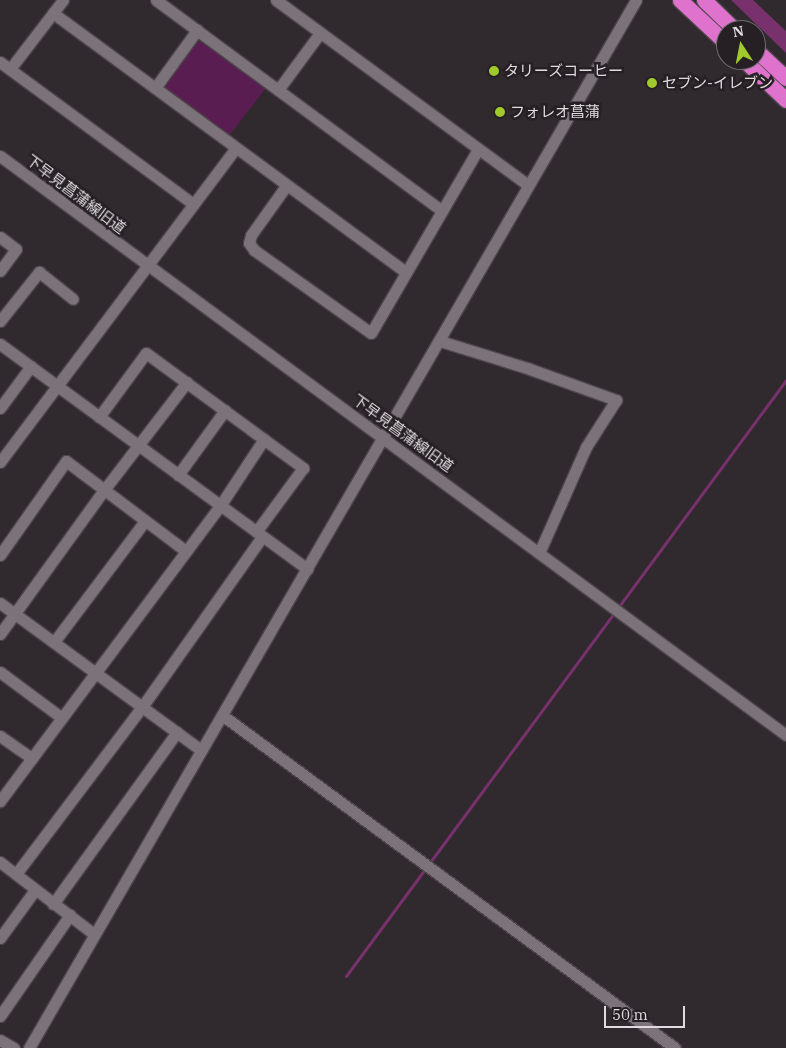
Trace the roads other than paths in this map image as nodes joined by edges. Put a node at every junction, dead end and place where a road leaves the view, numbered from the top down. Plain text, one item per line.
1 (63, 0) edge
2 (156, 0) edge
3 (276, 0) edge
4 (636, 0) edge
5 (680, 0) edge
6 (704, 0) edge
7 (53, 13) junction
8 (725, 20) edge
9 (197, 30) junction
10 (320, 33) junction
11 (716, 34) edge
12 (766, 59) edge
13 (0, 62) edge
14 (10, 69) junction
15 (754, 70) edge
16 (786, 78) edge
17 (155, 88) junction
18 (278, 90) junction
19 (786, 100) edge
20 (236, 148) junction
21 (478, 149) junction
22 (0, 156) edge
23 (528, 184) junction
24 (286, 186) junction
25 (193, 204) junction
26 (442, 211) junction
27 (0, 236) edge
28 (146, 266) junction
29 (0, 271) edge
30 (406, 272) junction
31 (73, 299) dead end
32 (0, 321) edge
33 (440, 341) junction
34 (0, 344) edge
35 (31, 366) junction
36 (186, 382) junction
37 (56, 385) junction
38 (0, 408) edge
39 (225, 410) junction
40 (99, 417) junction
41 (384, 437) junction
42 (264, 439) junction
43 (138, 446) junction
44 (0, 462) edge
45 (178, 475) junction
46 (104, 490) junction
47 (220, 506) junction
48 (145, 521) junction
49 (259, 534) junction
50 (186, 551) junction
51 (539, 553) junction
52 (0, 554) edge
53 (307, 569) junction
54 (0, 603) edge
55 (15, 614) junction
56 (0, 634) edge
57 (54, 642) junction
58 (0, 672) edge
59 (96, 673) junction
60 (142, 707) junction
61 (222, 715) junction
62 (62, 718) junction
63 (177, 732) junction
64 (786, 735) edge
65 (0, 736) edge
66 (202, 750) junction
67 (32, 758) junction
68 (1, 799) edge
69 (0, 862) edge
70 (16, 874) junction
71 (35, 890) junction
72 (53, 904) junction
73 (70, 914) junction
74 (94, 934) junction
75 (0, 938) edge
76 (0, 1016) edge
77 (0, 1040) edge
78 (14, 1048) edge
79 (29, 1048) edge
80 (676, 1048) edge

1 - 7 street
2 - 9 street
3 - 10 street
4 - 23 street
5 - 11 highway
6 - 8 highway
7 - 14 street
7 - 17 street
9 - 17 street
9 - 18 street
10 - 18 street
10 - 21 street
12 - 16 highway
13 - 14 street
14 - 25 street
15 - 19 highway
17 - 20 street
18 - 26 street
20 - 24 street
20 - 25 street
21 - 23 street
21 - 26 street
22 - 28 street, 下早見菖蒲線旧道
23 - 33 street
24 - 30 street
24 - 30 street
25 - 28 street
26 - 30 street
27 - 29 street
28 - 37 street
28 - 41 street, 下早見菖蒲線旧道
31 - 32 street
33 - 41 street
33 - 51 street
34 - 35 street
35 - 37 street
35 - 38 street
36 - 39 street
36 - 40 street
36 - 43 street
37 - 40 street
37 - 44 street
39 - 42 street
39 - 45 street
40 - 43 street
41 - 51 street, 下早見菖蒲線旧道
41 - 53 street
42 - 47 street
42 - 49 street
43 - 45 street
43 - 46 street
45 - 47 street
46 - 48 street
46 - 52 street
46 - 55 street
47 - 49 street
47 - 50 street
48 - 50 street
48 - 57 street
49 - 53 street
49 - 60 street
50 - 59 street
51 - 64 street, 下早見菖蒲線旧道
53 - 61 street
54 - 55 street
55 - 56 street
55 - 57 street
57 - 59 street
58 - 62 street
59 - 60 street
59 - 62 street
60 - 63 street
60 - 70 street
61 - 66 street
61 - 80 street
62 - 67 street
63 - 66 street
63 - 72 street
65 - 67 street
66 - 74 street
67 - 68 street
69 - 70 street
70 - 71 street
71 - 72 street
71 - 75 street
72 - 73 street
73 - 74 street
73 - 76 street
74 - 79 street
77 - 78 street

